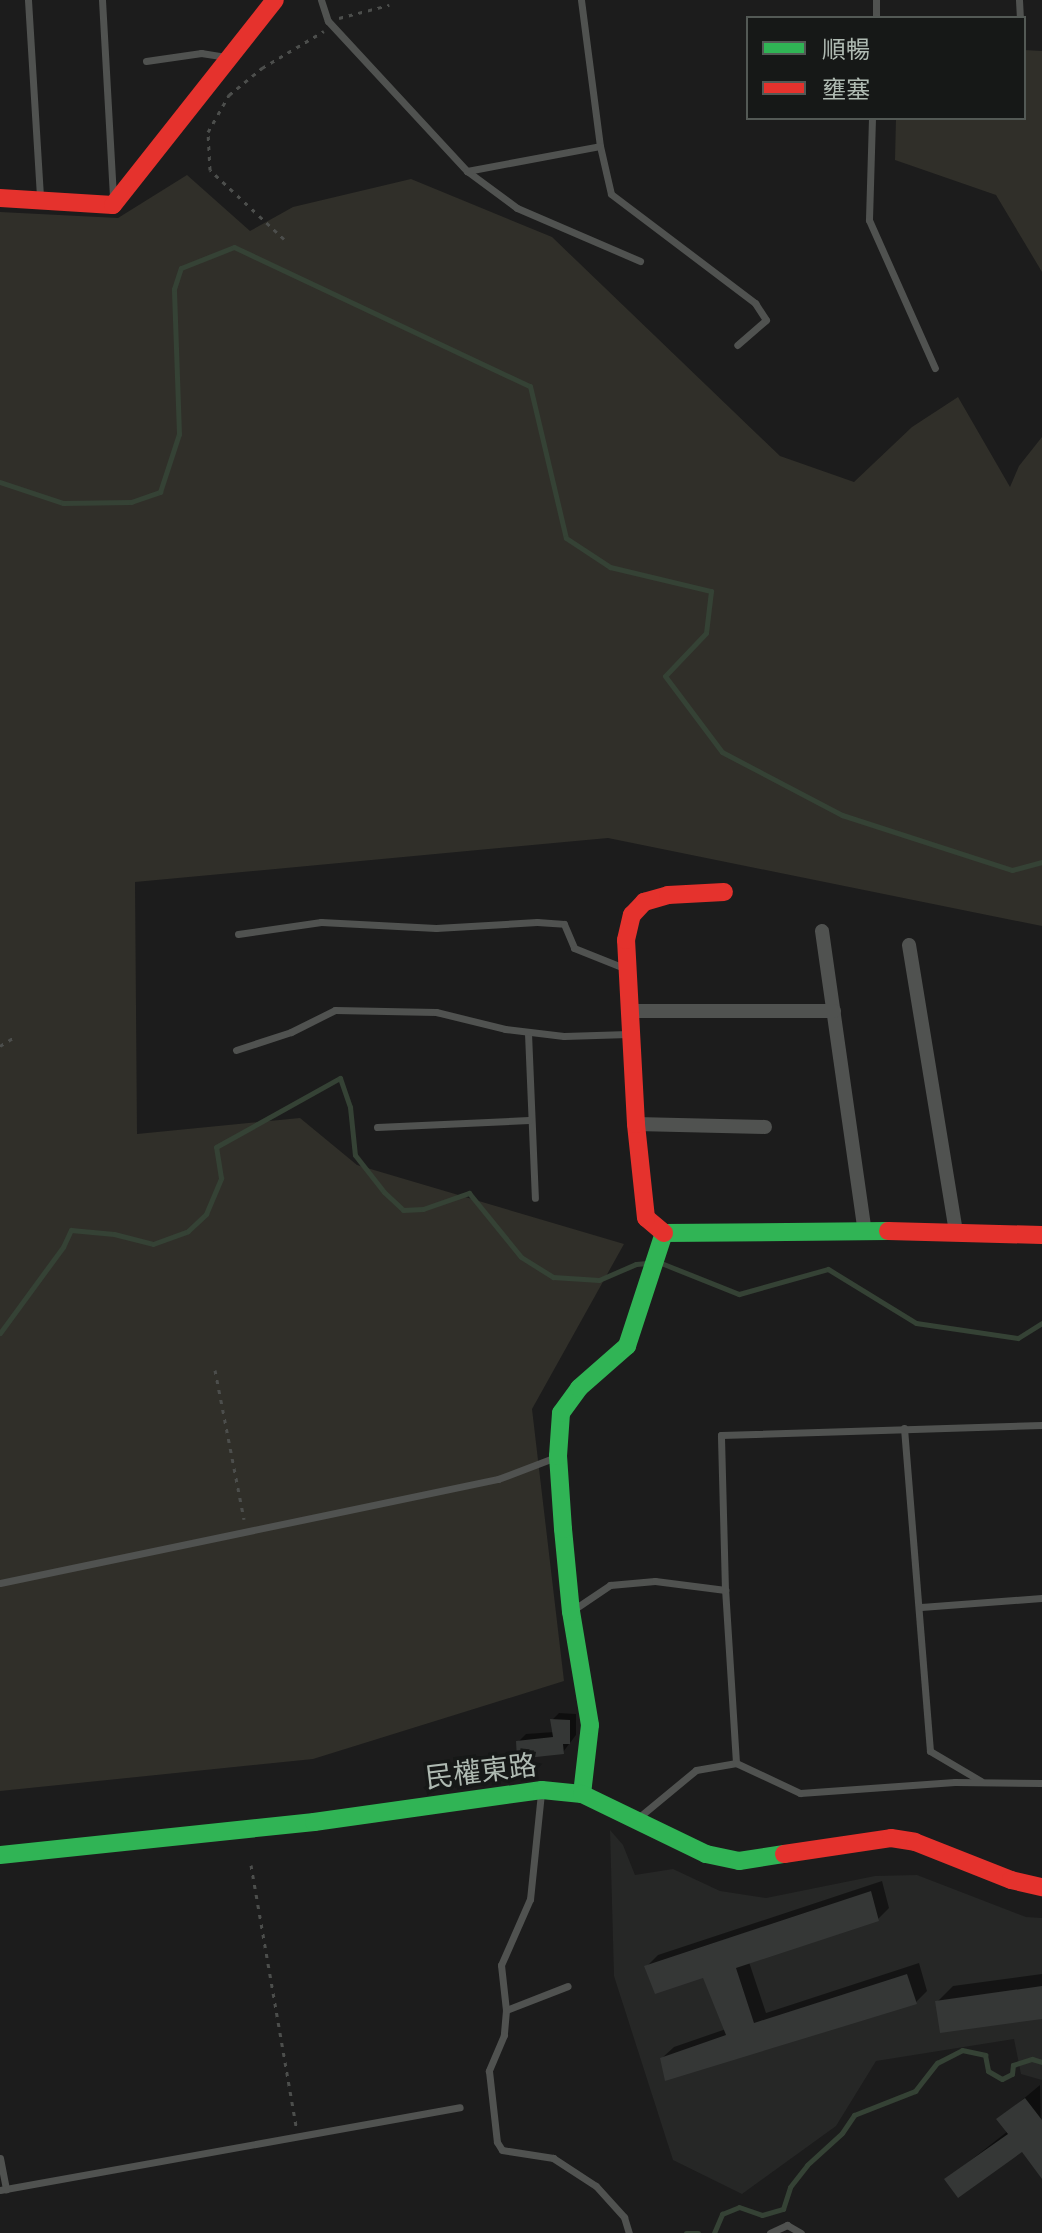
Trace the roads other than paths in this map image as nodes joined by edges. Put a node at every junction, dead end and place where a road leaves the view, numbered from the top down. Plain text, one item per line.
1 (28, 0) edge
2 (102, 0) edge
3 (275, 0) edge
4 (321, 0) edge
5 (581, 0) edge
6 (232, 58) junction
7 (146, 61) dead end
8 (872, 120) edge
9 (600, 146) junction
10 (467, 171) junction
11 (0, 198) edge
12 (40, 198) junction
13 (113, 205) junction
14 (640, 261) dead end
15 (737, 345) dead end
16 (935, 368) dead end
17 (724, 892) dead end
18 (822, 931) dead end
19 (238, 934) dead end
20 (909, 945) dead end
21 (626, 969) junction
22 (628, 1011) junction
23 (834, 1011) junction
24 (528, 1033) junction
25 (630, 1034) junction
26 (236, 1050) dead end
27 (529, 1120) junction
28 (636, 1124) junction
29 (377, 1127) dead end
30 (765, 1127) dead end
31 (535, 1198) dead end
32 (956, 1231) junction
33 (865, 1232) junction
34 (664, 1233) junction
35 (1042, 1235) edge
36 (1042, 1425) edge
37 (904, 1428) junction
38 (558, 1456) junction
39 (0, 1583) edge
40 (725, 1590) junction
41 (1042, 1598) edge
42 (921, 1607) junction
43 (571, 1612) junction
44 (736, 1763) junction
45 (983, 1782) junction
46 (1042, 1783) edge
47 (542, 1790) junction
48 (582, 1794) junction
49 (638, 1818) junction
50 (0, 1855) edge
51 (1042, 1887) edge
52 (568, 1986) dead end
53 (506, 2010) junction
54 (460, 2107) dead end
55 (0, 2158) edge
56 (3, 2190) edge
57 (629, 2233) edge
58 (770, 2233) edge
59 (801, 2233) edge

1 - 12 lane
2 - 13 lane
3 - 6 street
4 - 10 lane
5 - 9 lane
6 - 7 lane
6 - 13 street
8 - 16 lane
9 - 10 lane
9 - 15 lane
10 - 14 lane
11 - 12 street
12 - 13 street
17 - 21 street
18 - 23 street
19 - 21 lane
20 - 32 street
21 - 22 street
22 - 23 street
22 - 25 street
23 - 33 street
24 - 25 lane
24 - 26 lane
24 - 27 lane
25 - 28 street
27 - 29 lane
27 - 31 lane
28 - 30 street
28 - 34 street
32 - 33 street
32 - 35 street
33 - 34 street
34 - 38 street
36 - 37 lane
37 - 40 lane
37 - 42 lane
38 - 39 lane
38 - 43 street
40 - 43 lane
40 - 44 lane
41 - 42 lane
42 - 45 lane
43 - 48 street
44 - 45 lane
44 - 49 lane
45 - 46 lane
47 - 48 street, 民權東路
47 - 50 street, 民權東路
47 - 53 lane
48 - 49 street, 民權東路
49 - 51 street, 民權東路
52 - 53 lane
53 - 57 lane
54 - 56 lane
55 - 56 lane
58 - 59 lane

